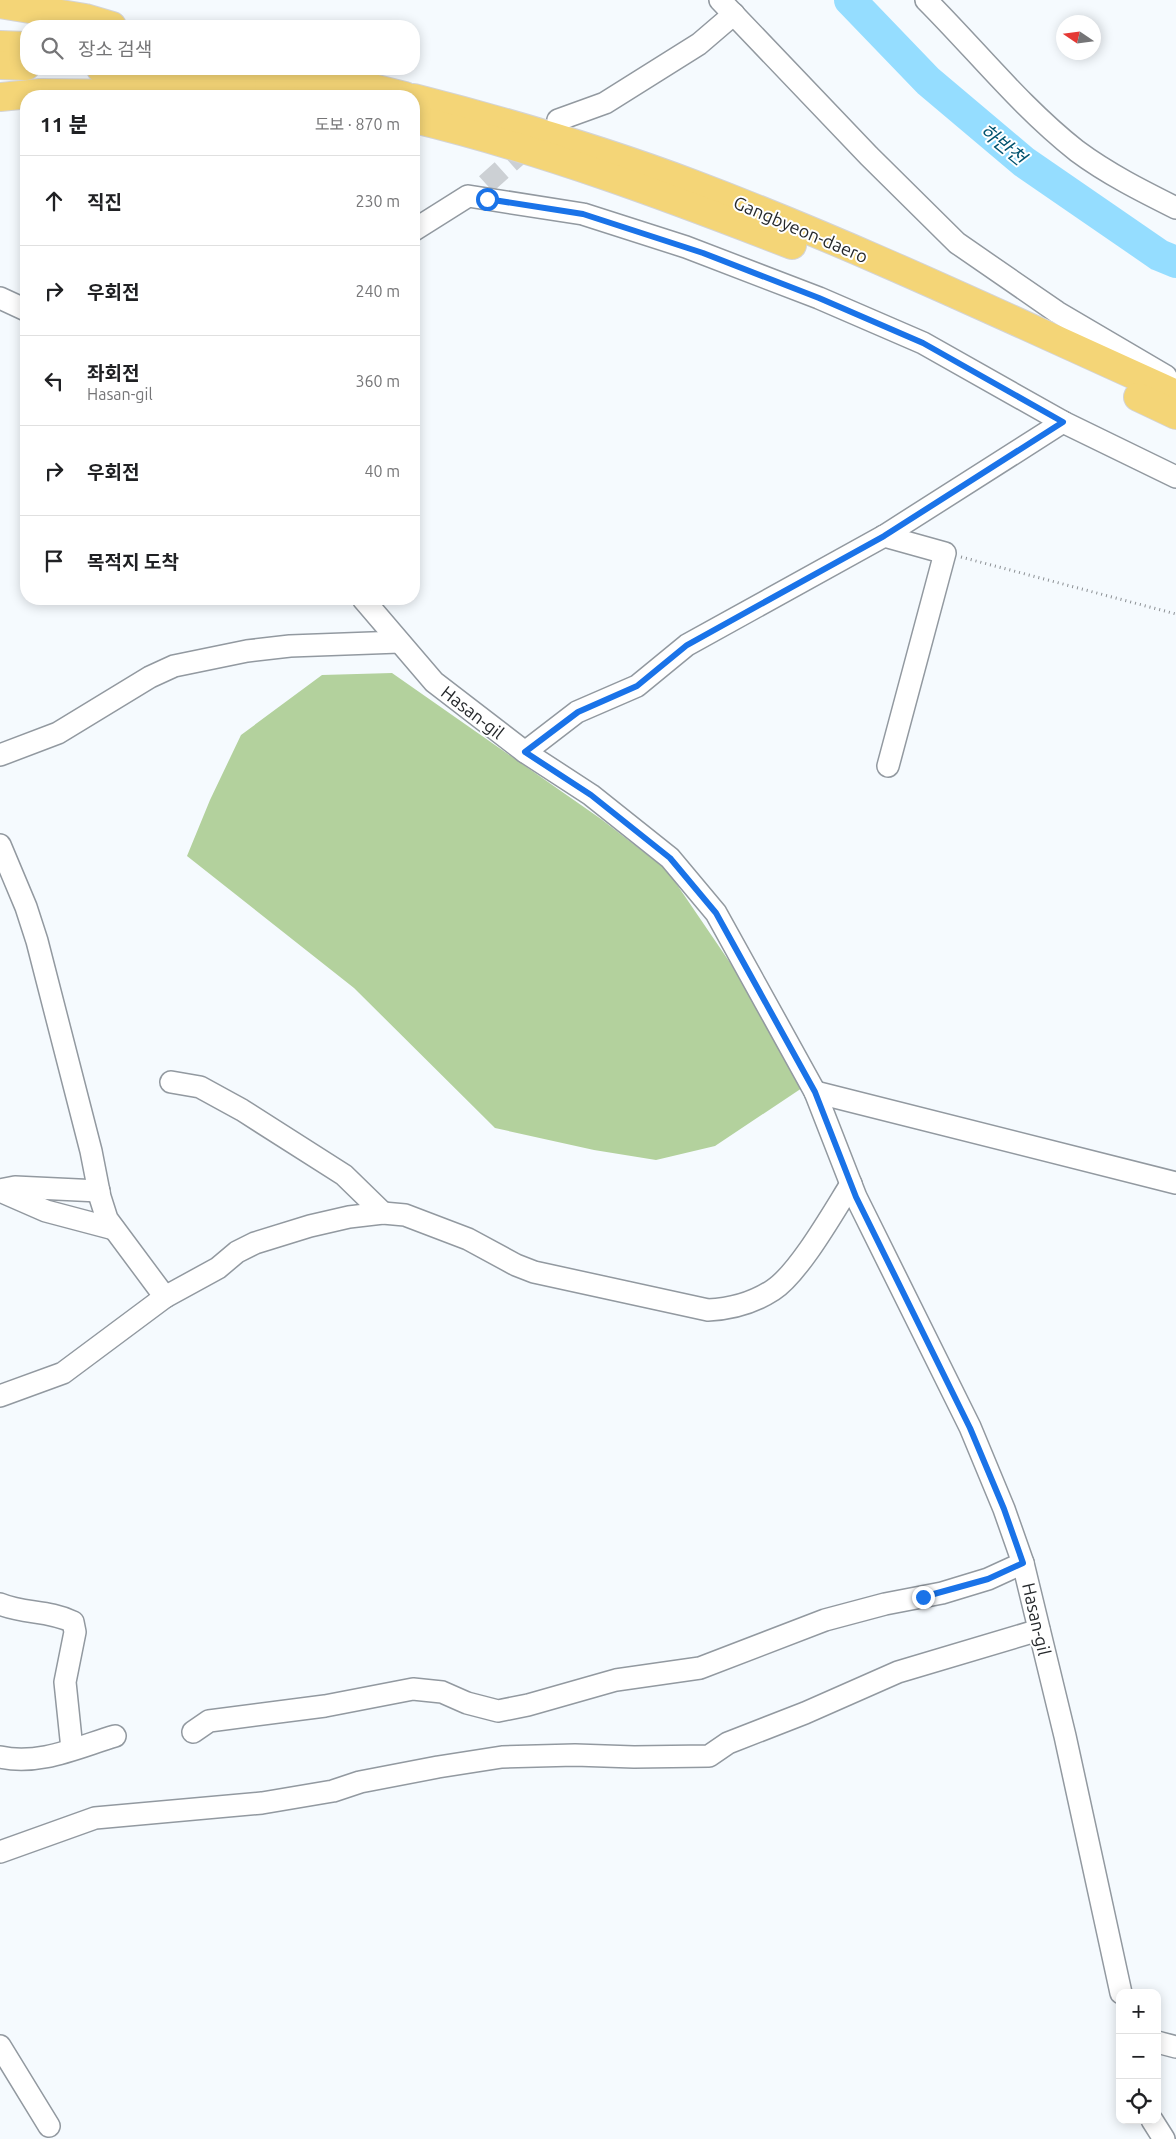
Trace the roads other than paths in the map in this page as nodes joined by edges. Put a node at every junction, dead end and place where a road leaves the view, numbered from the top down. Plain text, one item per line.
1 (926, 0) edge
2 (0, 4) edge
3 (727, 7) edge
4 (92, 20) edge
5 (0, 45) edge
6 (20, 46) edge
7 (0, 65) edge
8 (20, 66) edge
9 (231, 75) edge
10 (253, 76) edge
11 (171, 90) edge
12 (295, 90) edge
13 (381, 90) edge
14 (20, 94) edge
15 (0, 97) edge
16 (420, 100) edge
17 (558, 120) dead end
18 (420, 121) edge
19 (486, 184) tunnel mouth
20 (468, 196) junction
21 (1176, 208) edge
22 (420, 226) edge
23 (0, 298) edge
24 (20, 307) edge
25 (1176, 379) edge
26 (1176, 394) edge
27 (1176, 415) edge
28 (1063, 422) junction
29 (1176, 477) edge
30 (884, 536) junction
31 (368, 605) edge
32 (399, 642) junction
33 (525, 752) junction
34 (0, 754) edge
35 (888, 766) dead end
36 (0, 845) edge
37 (171, 1082) dead end
38 (815, 1092) junction
39 (851, 1184) junction
40 (1176, 1184) edge
41 (0, 1190) edge
42 (99, 1191) junction
43 (383, 1213) junction
44 (114, 1229) junction
45 (165, 1297) junction
46 (0, 1396) edge
47 (1023, 1563) junction
48 (0, 1604) edge
49 (1039, 1630) junction
50 (193, 1732) dead end
51 (115, 1736) dead end
52 (72, 1749) junction
53 (0, 1757) edge
54 (0, 1852) edge
55 (1119, 1989) edge
56 (1161, 2043) edge
57 (0, 2046) edge
58 (1176, 2047) edge
59 (1155, 2124) edge
60 (49, 2126) dead end
61 (1164, 2139) edge

1 - 21 street
2 - 4 highway
3 - 17 street
3 - 25 street
5 - 6 highway
7 - 8 highway
9 - 10 highway
10 - 11 highway
10 - 12 highway
10 - 13 highway
14 - 15 highway
16 - 26 highway, Gangbyeon-daero
18 - 27 highway, Gangbyeon-daero
19 - 20 street
20 - 22 street
20 - 28 street
23 - 24 street
28 - 29 street
28 - 30 street
30 - 33 street
30 - 35 street
31 - 32 street, Hasan-gil
32 - 33 street, Hasan-gil
32 - 34 street
33 - 38 street, Hasan-gil
36 - 42 street
37 - 43 street
38 - 39 street, Hasan-gil
38 - 40 street
39 - 43 street
39 - 47 street, Hasan-gil
41 - 42 street
41 - 44 street
42 - 44 street
43 - 45 street
44 - 45 street
45 - 46 street
47 - 49 street, Hasan-gil
47 - 50 street
48 - 52 street
49 - 54 street
49 - 55 street, Hasan-gil
51 - 52 street
52 - 53 street
56 - 58 street
57 - 60 street
59 - 61 street

